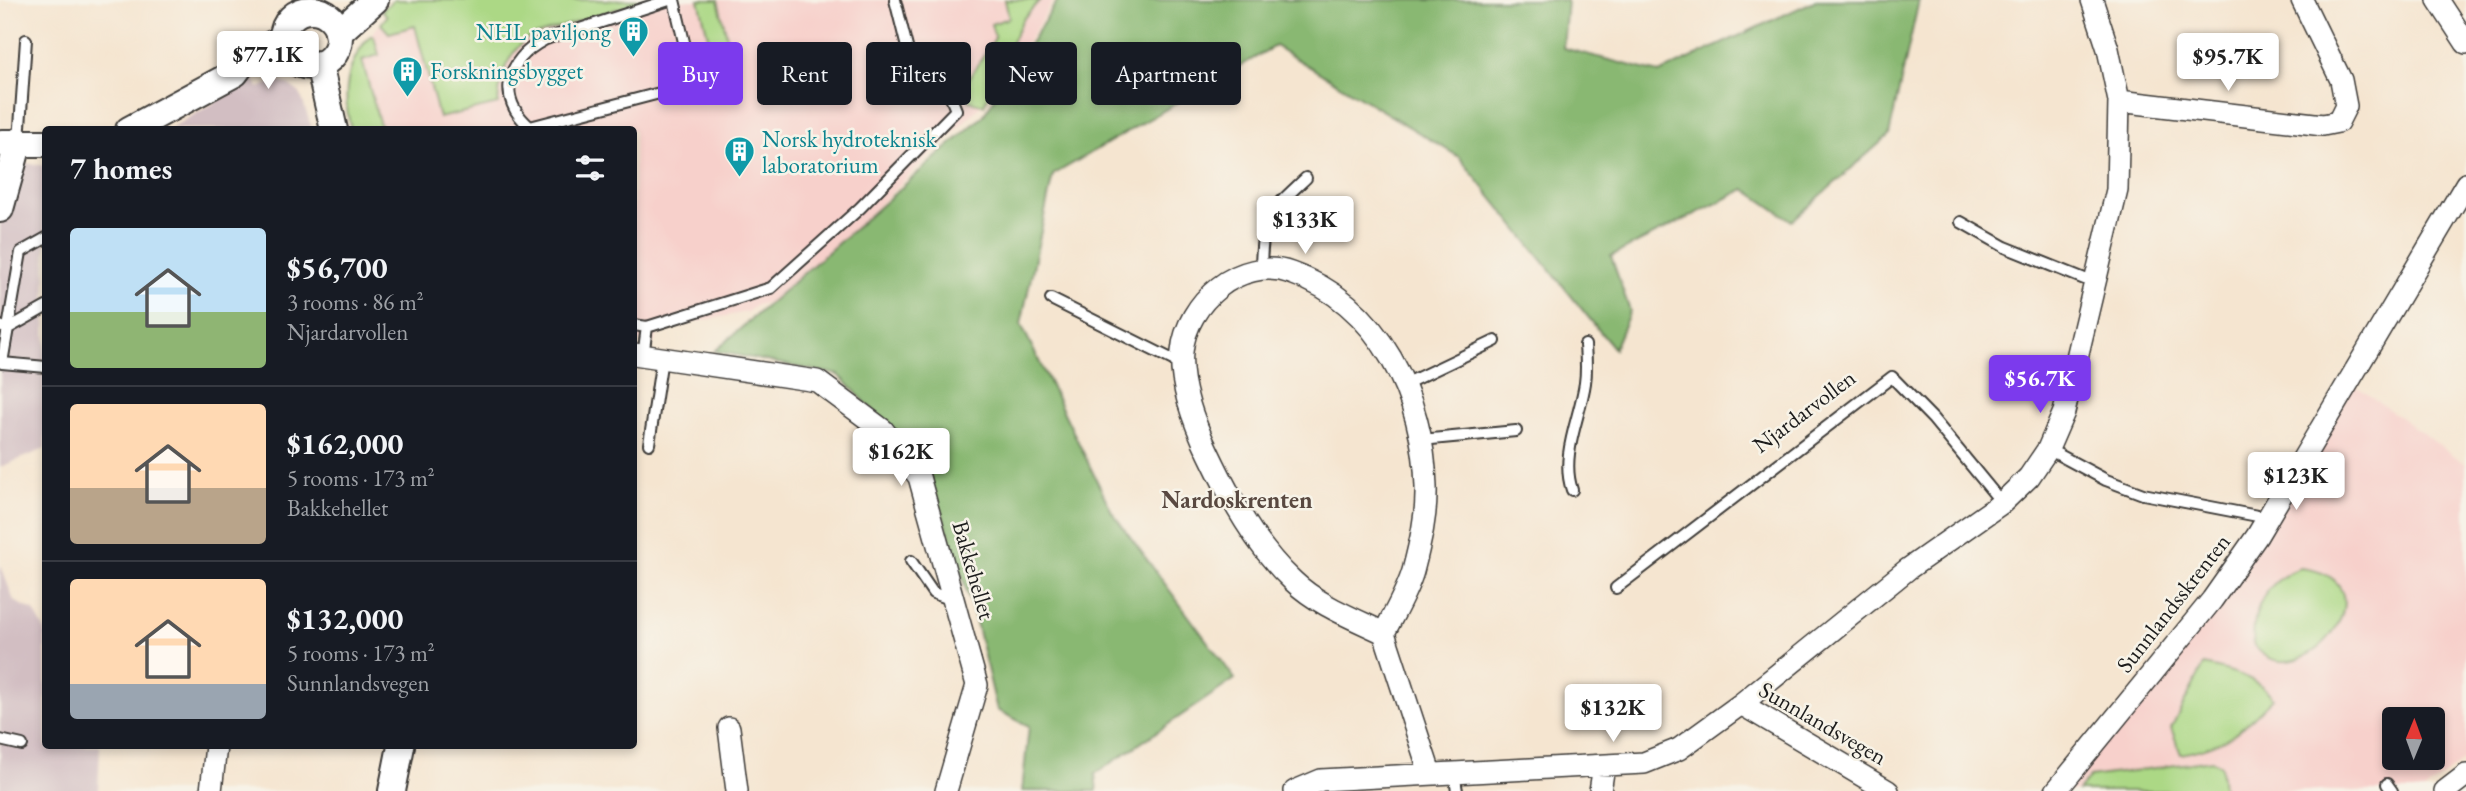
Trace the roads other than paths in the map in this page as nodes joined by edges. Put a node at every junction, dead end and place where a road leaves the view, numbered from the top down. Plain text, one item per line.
1 (364, 0) edge
2 (375, 0) edge
3 (671, 0) edge
4 (895, 0) edge
5 (2092, 0) edge
6 (2302, 0) edge
7 (2438, 0) edge
8 (302, 6) edge
9 (334, 25) junction
10 (26, 40) dead end
11 (2466, 43) edge
12 (287, 48) junction
13 (319, 64) junction
14 (2119, 101) junction
15 (136, 126) edge
16 (333, 126) edge
17 (529, 126) edge
18 (534, 126) edge
19 (6, 138) edge
20 (42, 142) edge
21 (1306, 178) dead end
22 (2466, 184) edge
23 (0, 209) edge
24 (1961, 222) dead end
25 (42, 239) edge
26 (1261, 270) junction
27 (2097, 284) junction
28 (1051, 299) dead end
29 (42, 309) edge
30 (637, 325) edge
31 (4, 327) edge
32 (647, 327) junction
33 (1496, 341) dead end
34 (1585, 345) dead end
35 (646, 356) edge
36 (1182, 365) junction
37 (42, 368) edge
38 (1405, 384) junction
39 (1516, 431) dead end
40 (1422, 440) junction
41 (649, 444) dead end
42 (2048, 449) junction
43 (1572, 491) dead end
44 (2002, 503) junction
45 (2268, 518) junction
46 (911, 561) dead end
47 (1616, 588) dead end
48 (956, 601) junction
49 (1384, 633) junction
50 (1741, 704) junction
51 (729, 728) dead end
52 (0, 740) edge
53 (22, 745) dead end
54 (216, 749) edge
55 (400, 749) edge
56 (1604, 766) junction
57 (1430, 774) junction
58 (2466, 775) edge
59 (1455, 782) edge
60 (211, 791) edge
61 (392, 791) edge
62 (737, 791) edge
63 (946, 791) edge
64 (1295, 791) edge
65 (1600, 791) edge
66 (1888, 791) edge
67 (2056, 791) edge
68 (2445, 791) edge

1 - 9 street
2 - 9 street
3 - 17 lane
3 - 18 lane
4 - 32 lane
5 - 14 street
6 - 14 street
7 - 11 street
8 - 9 street
8 - 12 street
9 - 13 street
10 - 19 lane
12 - 13 street
12 - 15 street
13 - 16 street
14 - 27 street
19 - 20 street
19 - 23 street
21 - 26 lane
22 - 45 street, Sunnlandsskrenten
24 - 27 lane
25 - 31 lane
26 - 36 street
26 - 38 street
27 - 42 street
28 - 36 lane
29 - 31 lane
30 - 32 lane
31 - 37 lane
32 - 35 lane
33 - 38 lane
34 - 43 lane
35 - 41 lane
35 - 48 street, Bakkehellet
36 - 49 street
38 - 40 street
39 - 40 lane
40 - 49 street
42 - 44 street
42 - 45 lane
44 - 47 lane, Njardarvollen
44 - 50 street
45 - 67 street, Sunnlandsskrenten
46 - 48 lane
48 - 63 street, Bakkehellet
49 - 57 street
50 - 56 street, Sunnlandsvegen
50 - 66 street, Sunnlandsvegen
51 - 62 street
52 - 53 lane
54 - 60 street
55 - 61 street
56 - 59 street, Sunnlandsvegen
56 - 65 street
57 - 59 street, Sunnlandsvegen
57 - 64 street, Sunnlandsvegen
58 - 68 street

